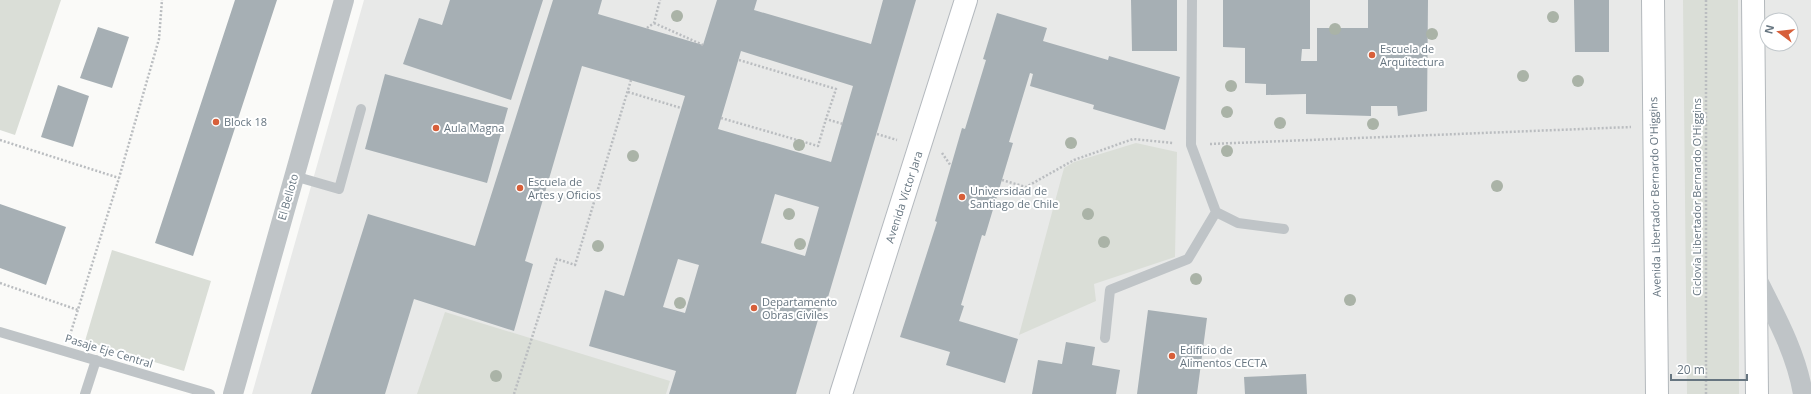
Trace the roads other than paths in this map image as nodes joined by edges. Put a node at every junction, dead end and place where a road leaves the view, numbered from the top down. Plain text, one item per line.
1 (344, 0) edge
2 (966, 0) edge
3 (1192, 0) edge
4 (1653, 0) edge
5 (1753, 0) edge
6 (361, 109) dead end
7 (294, 176) junction
8 (1216, 212) junction
9 (1284, 229) dead end
10 (1756, 276) junction
11 (0, 332) edge
12 (1105, 338) dead end
13 (96, 360) junction
14 (85, 394) edge
15 (210, 394) edge
16 (233, 394) edge
17 (841, 394) edge
18 (1657, 394) edge
19 (1757, 394) edge
20 (1803, 394) edge

1 - 7 street, El Belloto
2 - 17 main road, Avenida Víctor Jara
3 - 8 lane
4 - 18 main road, Avenida Libertador Bernardo O'Higgins
5 - 10 main road
6 - 7 lane
7 - 16 street, El Belloto
8 - 9 lane
8 - 12 lane
10 - 19 main road
10 - 20 street
11 - 13 lane, Pasaje Eje Central
13 - 14 lane
13 - 15 lane, Pasaje Eje Central

